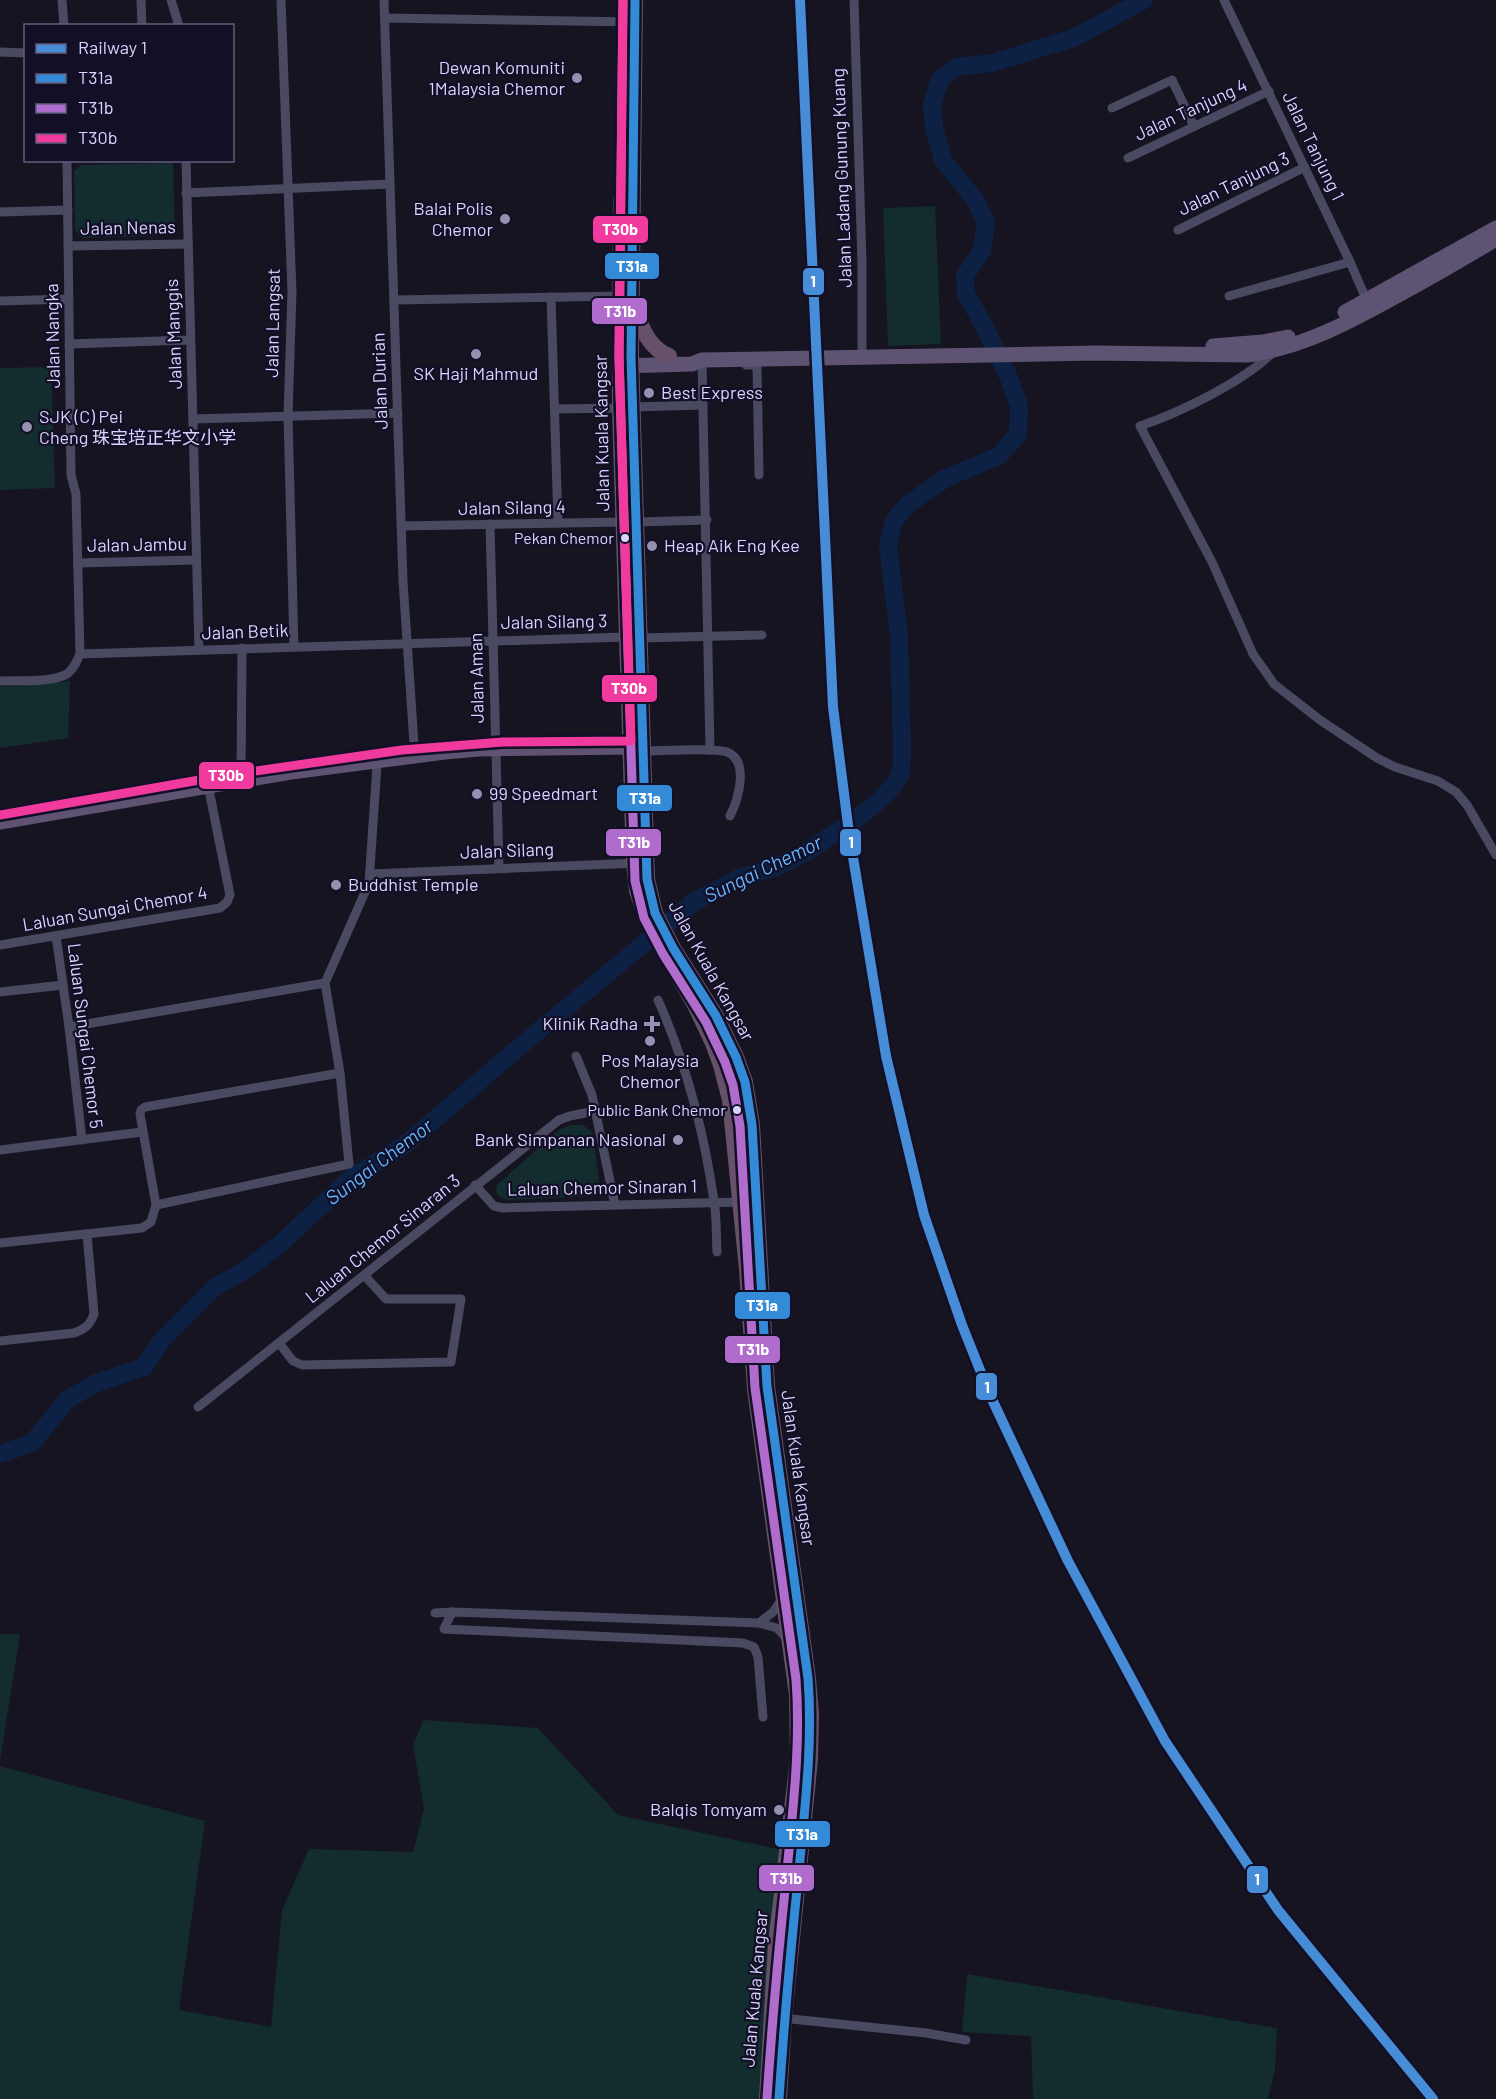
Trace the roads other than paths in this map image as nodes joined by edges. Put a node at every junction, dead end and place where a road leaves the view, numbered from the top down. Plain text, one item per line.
1 (62, 0) edge
2 (141, 0) edge
3 (171, 0) edge
4 (281, 0) edge
5 (384, 0) edge
6 (624, 0) edge
7 (635, 0) edge
8 (854, 0) edge
9 (1226, 3) edge
10 (385, 18) junction
11 (629, 22) junction
12 (64, 24) edge
13 (142, 24) edge
14 (178, 24) edge
15 (0, 52) edge
16 (24, 53) edge
17 (1269, 91) junction
18 (1112, 108) dead end
19 (1194, 126) junction
20 (1128, 158) dead end
21 (67, 162) edge
22 (186, 162) edge
23 (1305, 167) junction
24 (390, 184) junction
25 (288, 189) junction
26 (186, 193) junction
27 (68, 210) junction
28 (0, 212) edge
29 (1496, 228) edge
30 (1178, 230) dead end
31 (1496, 239) edge
32 (188, 244) junction
33 (68, 246) junction
34 (1350, 262) junction
35 (1403, 293) junction
36 (1229, 296) dead end
37 (551, 297) junction
38 (628, 298) junction
39 (69, 299) junction
40 (394, 300) junction
41 (0, 301) edge
42 (1367, 301) junction
43 (1350, 321) junction
44 (190, 340) junction
45 (69, 344) junction
46 (1275, 350) junction
47 (1096, 353) junction
48 (669, 356) junction
49 (862, 356) junction
50 (626, 361) junction
51 (702, 363) junction
52 (703, 405) junction
53 (626, 407) junction
54 (555, 409) junction
55 (398, 413) junction
56 (288, 416) junction
57 (193, 418) junction
58 (759, 475) dead end
59 (706, 520) junction
60 (630, 522) junction
61 (558, 523) junction
62 (490, 524) junction
63 (401, 526) junction
64 (196, 560) junction
65 (78, 563) junction
66 (762, 635) dead end
67 (709, 636) junction
68 (633, 637) junction
69 (493, 640) junction
70 (408, 643) junction
71 (294, 647) junction
72 (242, 648) junction
73 (199, 650) junction
74 (80, 654) junction
75 (0, 681) edge
76 (634, 750) junction
77 (710, 750) junction
78 (496, 752) junction
79 (415, 759) junction
80 (377, 765) junction
81 (241, 783) junction
82 (209, 788) junction
83 (730, 816) dead end
84 (0, 822) edge
85 (0, 827) edge
86 (1496, 855) edge
87 (640, 863) junction
88 (499, 868) junction
89 (370, 874) junction
90 (56, 936) junction
91 (0, 945) edge
92 (669, 951) junction
93 (325, 983) junction
94 (63, 985) junction
95 (0, 992) edge
96 (658, 1000) dead end
97 (69, 1027) junction
98 (576, 1056) dead end
99 (340, 1073) junction
100 (747, 1096) junction
101 (595, 1111) junction
102 (142, 1132) junction
103 (82, 1140) junction
104 (0, 1150) edge
105 (475, 1185) junction
106 (714, 1202) junction
107 (740, 1202) junction
108 (156, 1205) junction
109 (615, 1205) junction
110 (87, 1234) junction
111 (0, 1243) edge
112 (759, 1246) junction
113 (717, 1252) dead end
114 (364, 1275) junction
115 (0, 1341) edge
116 (279, 1343) junction
117 (198, 1407) dead end
118 (783, 1597) junction
119 (453, 1612) junction
120 (435, 1614) dead end
121 (700, 1620) junction
122 (759, 1623) junction
123 (701, 1641) junction
124 (790, 1644) junction
125 (764, 1717) dead end
126 (777, 2017) junction
127 (966, 2040) dead end
128 (766, 2099) edge
129 (779, 2099) edge

1 - 12 street
2 - 13 street
3 - 14 street
4 - 25 street, Jalan Langsat
5 - 10 street, Jalan Durian
6 - 11 highway, Jalan Kuala Kangsar
7 - 11 highway, Jalan Kuala Kangsar
8 - 49 street, Jalan Ladang Gunung Kuang
9 - 17 street, Jalan Tanjung 1
10 - 11 street
10 - 24 street, Jalan Durian
11 - 38 highway, Jalan Kuala Kangsar
15 - 16 street
17 - 19 street, Jalan Tanjung 4
17 - 23 street, Jalan Tanjung 1
18 - 19 street
19 - 20 street, Jalan Tanjung 4
21 - 27 street, Jalan Nangka
22 - 26 street, Jalan Manggis
23 - 30 street, Jalan Tanjung 3
23 - 34 street, Jalan Tanjung 1
24 - 25 street
24 - 40 street, Jalan Durian
25 - 26 street
25 - 56 street, Jalan Langsat
26 - 32 street, Jalan Manggis
27 - 28 street
27 - 33 street, Jalan Nangka
29 - 42 main road
31 - 35 main road
32 - 33 street, Jalan Nenas
32 - 44 street, Jalan Manggis
33 - 39 street, Jalan Nangka
34 - 36 street
34 - 42 street, Jalan Tanjung 1
35 - 42 main road
35 - 43 main road
37 - 38 street
37 - 40 street
37 - 54 street
38 - 48 highway
38 - 50 highway, Jalan Kuala Kangsar
39 - 41 street
39 - 45 street, Jalan Nangka
40 - 55 street, Jalan Durian
42 - 43 main road
42 - 47 main road
43 - 46 main road
44 - 45 street
44 - 57 street, Jalan Manggis
45 - 65 street, Jalan Nangka
46 - 47 main road
46 - 86 street
47 - 49 main road
48 - 50 main road
48 - 51 main road
49 - 51 main road
50 - 51 main road
50 - 53 highway, Jalan Kuala Kangsar
51 - 52 street
51 - 58 street
52 - 53 street
52 - 59 street
53 - 54 street
53 - 60 highway, Jalan Kuala Kangsar
54 - 61 street
55 - 56 street
55 - 63 street, Jalan Durian
56 - 57 street
56 - 71 street, Jalan Langsat
57 - 64 street, Jalan Manggis
59 - 60 street, Jalan Silang 4
59 - 67 street
60 - 61 street, Jalan Silang 4
60 - 68 highway, Jalan Kuala Kangsar
61 - 62 street, Jalan Silang 4
62 - 63 street, Jalan Silang 4
62 - 69 street, Jalan Aman
63 - 70 street, Jalan Durian
64 - 65 street, Jalan Jambu
64 - 73 street, Jalan Manggis
65 - 74 street, Jalan Nangka
66 - 67 street, Jalan Silang 3
67 - 68 street, Jalan Silang 3
67 - 77 street
68 - 69 street, Jalan Silang 3
68 - 76 highway, Jalan Kuala Kangsar
69 - 70 street, Jalan Silang 3
69 - 78 street, Jalan Aman
70 - 71 street, Jalan Betik
70 - 79 street, Jalan Durian
71 - 72 street, Jalan Betik
72 - 73 street, Jalan Betik
72 - 81 street
73 - 74 street, Jalan Betik
74 - 75 street
76 - 77 street
76 - 78 main road
76 - 87 highway, Jalan Kuala Kangsar
77 - 83 street
78 - 79 main road
78 - 88 street, Jalan Aman
79 - 80 main road
79 - 81 main road
80 - 81 main road
80 - 89 street
81 - 82 main road
82 - 84 main road
82 - 85 main road
82 - 90 street, Laluan Sungai Chemor 4
87 - 88 street, Jalan Silang
87 - 92 highway, Jalan Kuala Kangsar
88 - 89 street, Jalan Silang
89 - 93 street
90 - 91 street, Laluan Sungai Chemor 4
90 - 94 street, Laluan Sungai Chemor 5
92 - 100 highway, Jalan Kuala Kangsar
92 - 107 highway, Jalan Kuala Kangsar
93 - 97 street
93 - 99 street
94 - 95 street
94 - 97 street, Laluan Sungai Chemor 5
96 - 106 street
97 - 103 street, Laluan Sungai Chemor 5
98 - 101 street
99 - 102 street
99 - 108 street
100 - 107 highway
100 - 112 highway, Jalan Kuala Kangsar
101 - 105 street, Laluan Chemor Sinaran 3
101 - 109 street
102 - 103 street
102 - 108 street
103 - 104 street
105 - 109 street, Laluan Chemor Sinaran 1
105 - 114 street, Laluan Chemor Sinaran 3
106 - 107 street, Laluan Chemor Sinaran 1
106 - 109 street, Laluan Chemor Sinaran 1
106 - 113 street
107 - 112 highway
107 - 118 highway, Jalan Kuala Kangsar
108 - 110 street
110 - 111 street
110 - 115 street
112 - 126 highway, Jalan Kuala Kangsar
114 - 116 street, Laluan Chemor Sinaran 3
114 - 116 street
116 - 117 street, Laluan Chemor Sinaran 3
118 - 122 street
118 - 124 highway, Jalan Kuala Kangsar
119 - 120 street
119 - 121 street
119 - 123 street
121 - 122 street
121 - 123 street
122 - 124 street
123 - 125 street
124 - 126 highway, Jalan Kuala Kangsar
126 - 127 street
126 - 128 highway, Jalan Kuala Kangsar
126 - 129 highway, Jalan Kuala Kangsar

